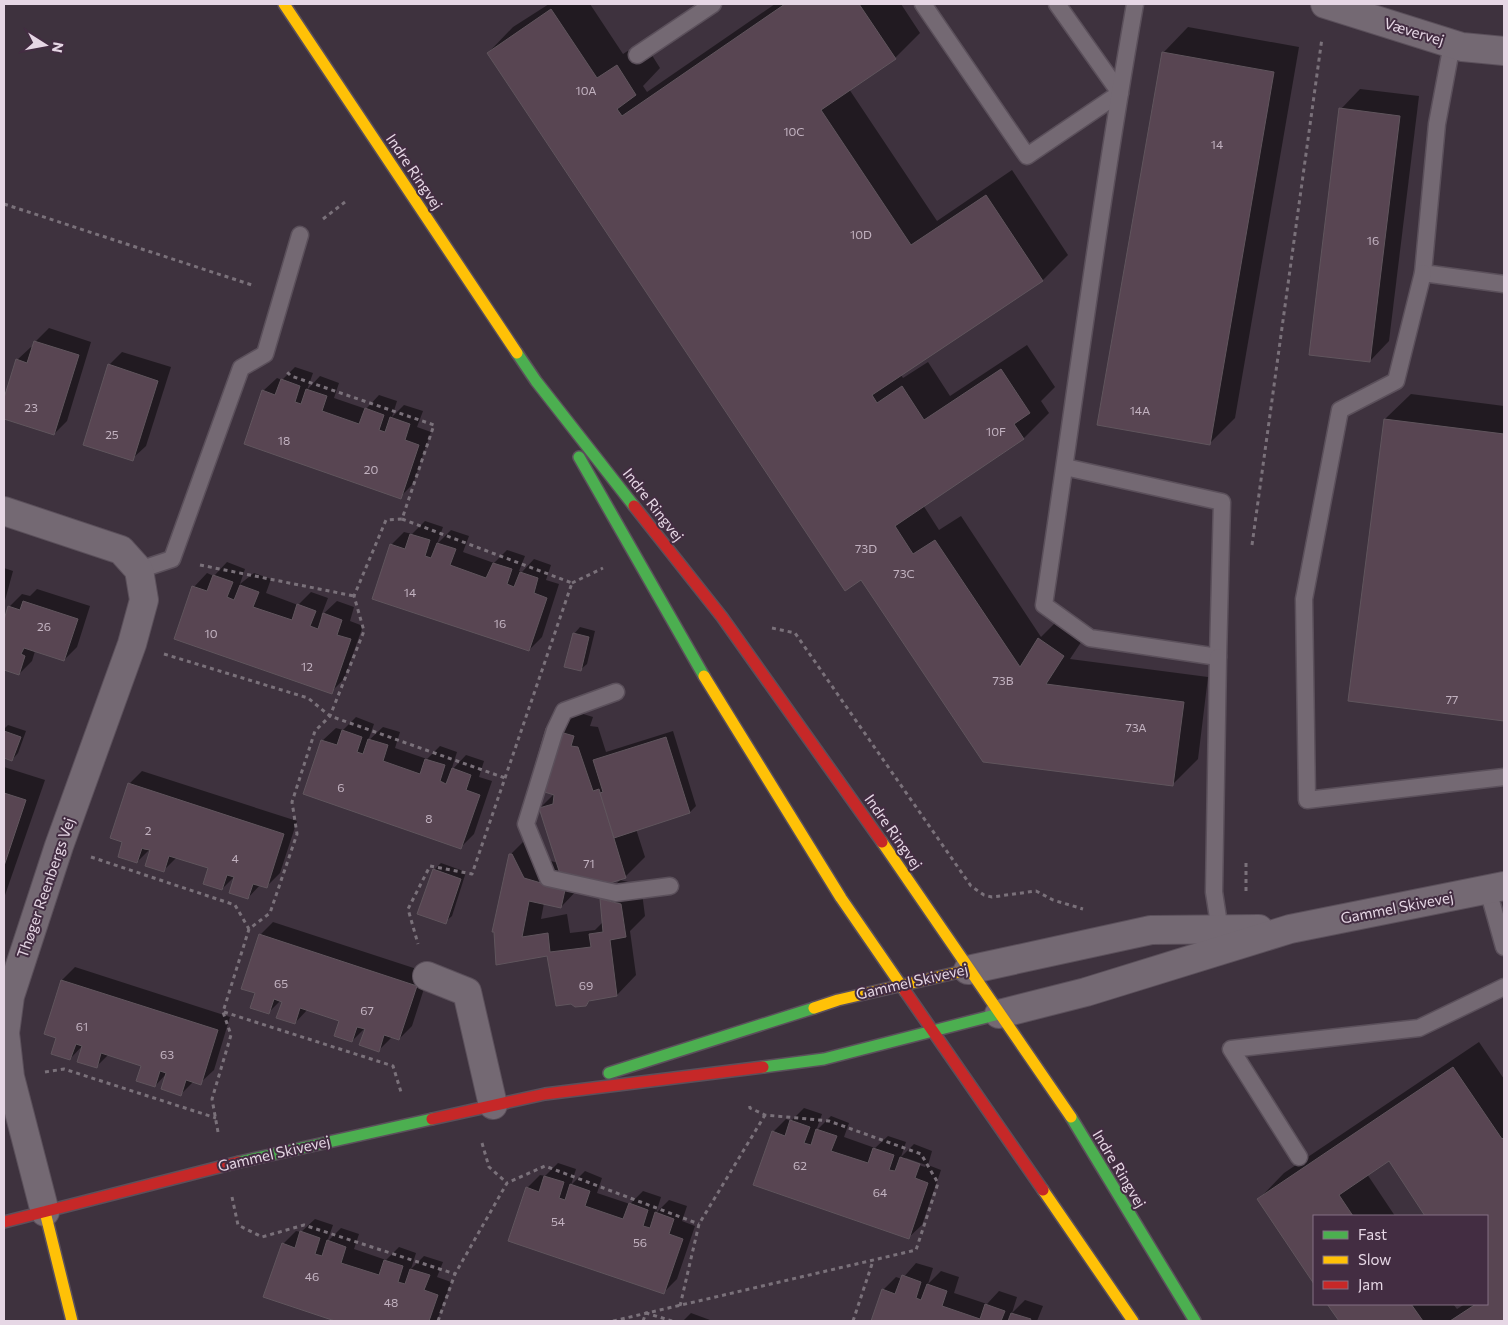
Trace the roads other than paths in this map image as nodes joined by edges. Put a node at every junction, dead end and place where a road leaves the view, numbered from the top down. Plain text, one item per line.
1 (284, 4) edge
2 (713, 4) edge
3 (923, 4) edge
4 (1057, 4) edge
5 (1135, 4) edge
6 (1326, 4) edge
7 (1452, 44) junction
8 (1504, 51) edge
9 (638, 55) dead end
10 (1120, 93) junction
11 (300, 235) dead end
12 (1423, 273) junction
13 (1504, 284) edge
14 (536, 381) junction
15 (1065, 467) junction
16 (4, 511) edge
17 (139, 570) junction
18 (1218, 657) junction
19 (616, 692) dead end
20 (1504, 776) edge
21 (670, 886) dead end
22 (1496, 888) edge
23 (1229, 936) junction
24 (1504, 947) edge
25 (968, 970) junction
26 (428, 976) road end
27 (900, 985) junction
28 (1504, 987) edge
29 (7, 995) edge
30 (999, 1014) junction
31 (932, 1031) junction
32 (545, 1094) junction
33 (483, 1107) junction
34 (1299, 1157) dead end
35 (45, 1212) junction
36 (4, 1222) edge
37 (72, 1321) edge
38 (1134, 1321) edge
39 (1195, 1321) edge

1 - 14 main road, Indre Ringvej
2 - 9 lane
3 - 10 lane
4 - 10 lane
5 - 10 lane
6 - 7 street, Vævervej
7 - 8 street, Vævervej
7 - 12 lane
10 - 15 lane
11 - 17 lane
12 - 13 lane
12 - 20 lane
14 - 25 main road, Indre Ringvej
14 - 27 main road, Indre Ringvej
15 - 18 lane
15 - 18 lane
16 - 17 street
17 - 29 street, Thøger Reenbergs Vej
18 - 23 lane
19 - 21 lane
22 - 23 street, Gammel Skivevej
22 - 24 lane
23 - 25 street, Gammel Skivevej
23 - 30 street, Gammel Skivevej
25 - 27 main road, Gammel Skivevej
25 - 30 main road, Indre Ringvej
26 - 33 street
27 - 31 main road, Indre Ringvej
27 - 32 main road, Gammel Skivevej
28 - 34 lane
29 - 35 street, Thøger Reenbergs Vej
30 - 31 main road, Gammel Skivevej
30 - 39 main road, Indre Ringvej
31 - 32 main road, Gammel Skivevej
31 - 38 main road, Indre Ringvej
32 - 33 main road, Gammel Skivevej
33 - 35 main road, Gammel Skivevej
35 - 36 main road, Gammel Skivevej
35 - 37 main road

